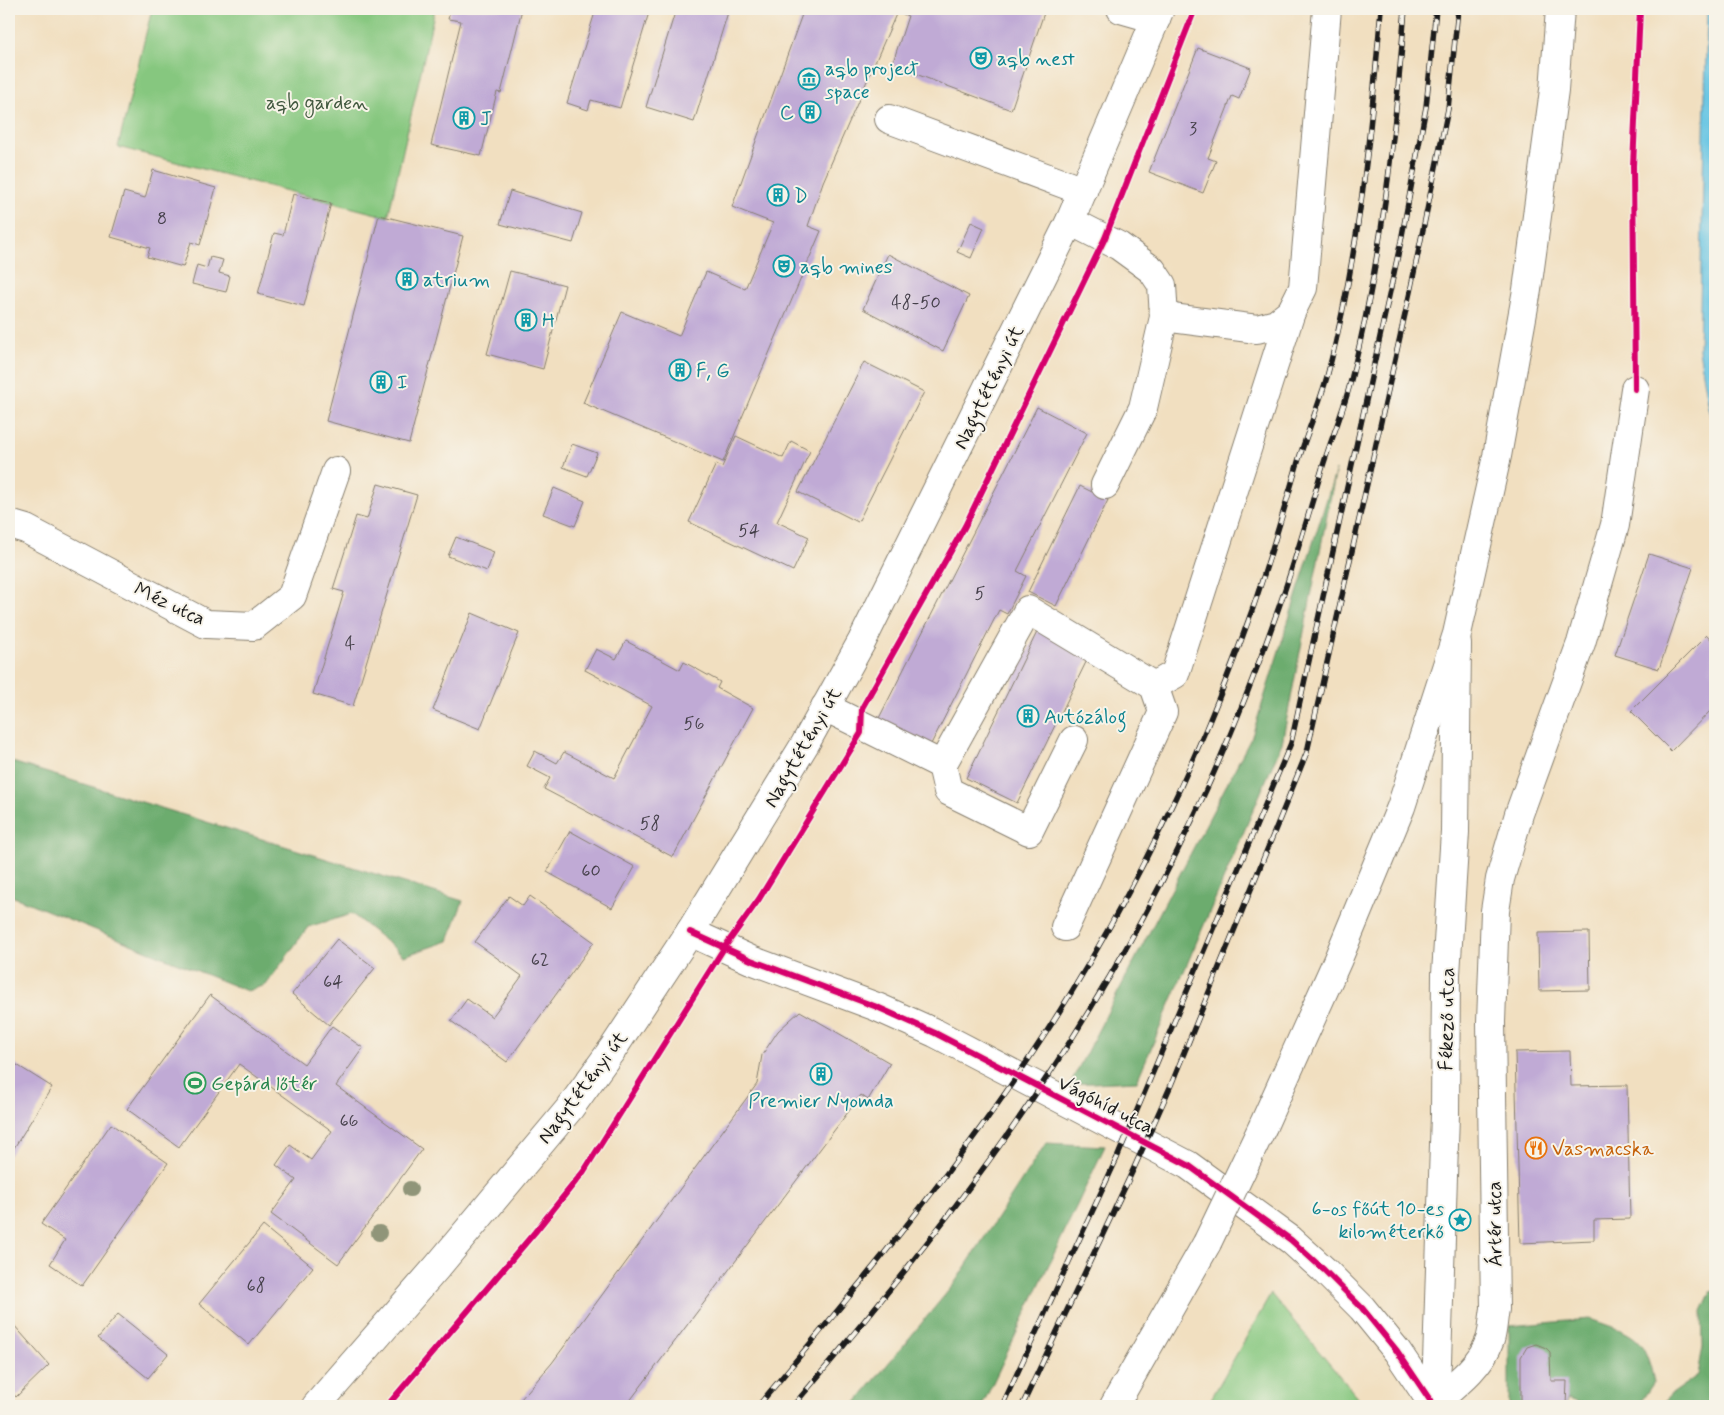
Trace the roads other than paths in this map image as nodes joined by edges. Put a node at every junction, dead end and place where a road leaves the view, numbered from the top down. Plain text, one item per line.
1 (1121, 9) edge
2 (1327, 9) edge
3 (1560, 9) edge
4 (1158, 14) edge
5 (889, 118) dead end
6 (1083, 191) junction
7 (1070, 221) junction
8 (1292, 312) junction
9 (1164, 317) junction
10 (1635, 389) dead end
11 (336, 471) dead end
12 (1104, 485) dead end
13 (9, 524) edge
14 (1457, 634) junction
15 (1154, 686) junction
16 (825, 707) junction
17 (1074, 740) dead end
18 (942, 765) junction
19 (1065, 927) dead end
20 (690, 932) junction
21 (1434, 1405) edge
22 (316, 1406) edge
23 (1114, 1406) edge

1 - 4 main road
2 - 8 main road
3 - 14 main road
4 - 6 main road, Nagytétényi út
5 - 6 main road
6 - 7 main road, Nagytétényi út
7 - 9 main road
7 - 16 main road, Nagytétényi út
8 - 9 main road
8 - 15 main road
9 - 12 main road
10 - 21 main road, Ártér utca
11 - 13 main road, Méz utca
14 - 21 main road, Fékező utca
14 - 23 main road, bridge
15 - 18 main road
15 - 19 main road
16 - 18 main road
16 - 20 main road, Nagytétényi út
17 - 18 main road
20 - 21 main road, Vágóhíd utca
20 - 22 main road, Nagytétényi út

